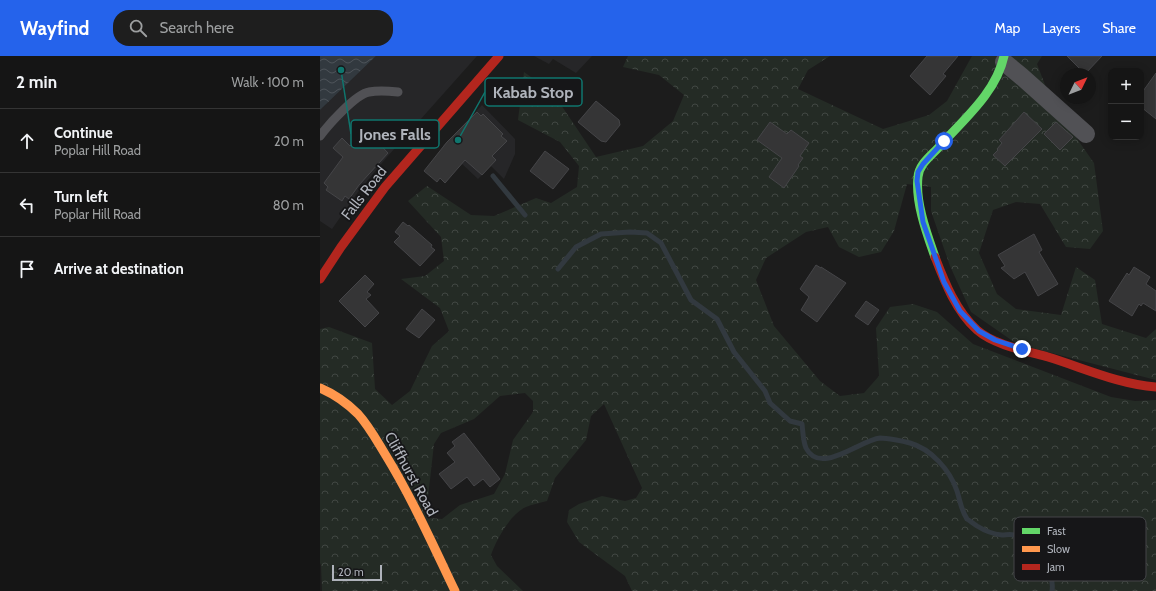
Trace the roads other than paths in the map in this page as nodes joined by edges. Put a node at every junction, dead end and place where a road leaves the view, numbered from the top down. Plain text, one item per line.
1 (499, 56) edge
2 (1004, 59) edge
3 (398, 92) dead end
4 (1086, 134) dead end
5 (320, 136) edge
6 (320, 279) edge
7 (1156, 387) edge
8 (320, 388) edge
9 (455, 591) edge

1 - 6 street, Falls Road
2 - 4 street
2 - 7 street
3 - 5 lane
8 - 9 street, Cliffhurst Road

